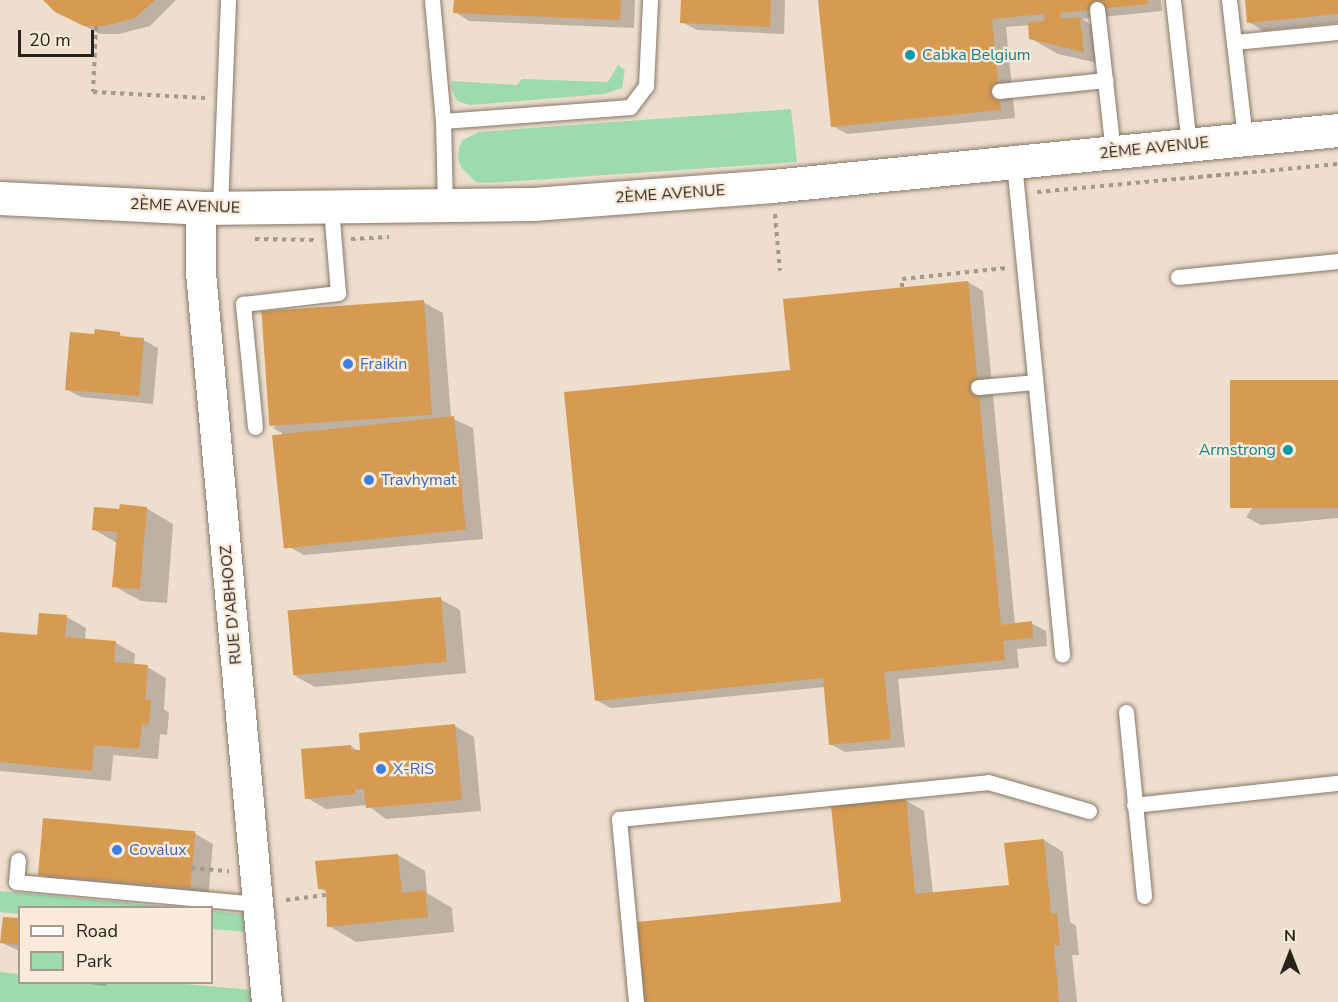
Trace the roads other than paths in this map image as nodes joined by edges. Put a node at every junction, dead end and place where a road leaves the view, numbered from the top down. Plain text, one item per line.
1 (228, 0) edge
2 (432, 0) edge
3 (650, 0) edge
4 (1173, 0) edge
5 (1229, 0) edge
6 (1097, 9) dead end
7 (1338, 32) edge
8 (1233, 42) junction
9 (1105, 80) junction
10 (999, 91) dead end
11 (443, 121) junction
12 (1338, 130) edge
13 (1245, 140) junction
14 (1190, 144) junction
15 (1113, 152) junction
16 (1014, 163) junction
17 (0, 198) edge
18 (445, 207) junction
19 (211, 208) junction
20 (331, 208) junction
21 (1338, 261) edge
22 (1178, 277) dead end
23 (1035, 382) junction
24 (978, 387) dead end
25 (255, 427) dead end
26 (1062, 655) dead end
27 (1126, 712) dead end
28 (1338, 783) edge
29 (1134, 806) junction
30 (1089, 811) dead end
31 (18, 860) dead end
32 (1144, 896) dead end
33 (258, 904) junction
34 (267, 1002) edge
35 (636, 1002) edge

1 - 19 lane
2 - 11 lane
3 - 11 lane
4 - 14 lane
5 - 8 lane
6 - 9 lane
7 - 8 lane
8 - 13 lane
9 - 10 lane
9 - 15 lane
11 - 18 lane
12 - 13 street, 2ÈME AVENUE
13 - 14 street, 2ÈME AVENUE
14 - 15 street, 2ÈME AVENUE
15 - 16 street, 2ÈME AVENUE
16 - 18 street, 2ÈME AVENUE
16 - 23 lane
17 - 19 street, 2ÈME AVENUE
18 - 20 street, 2ÈME AVENUE
19 - 20 street, 2ÈME AVENUE
19 - 33 street, RUE D'ABHOOZ
20 - 25 lane
21 - 22 lane
23 - 24 lane
23 - 26 lane
27 - 29 lane
28 - 29 lane
29 - 32 lane
30 - 35 lane
31 - 33 lane
33 - 34 street, RUE D'ABHOOZ

